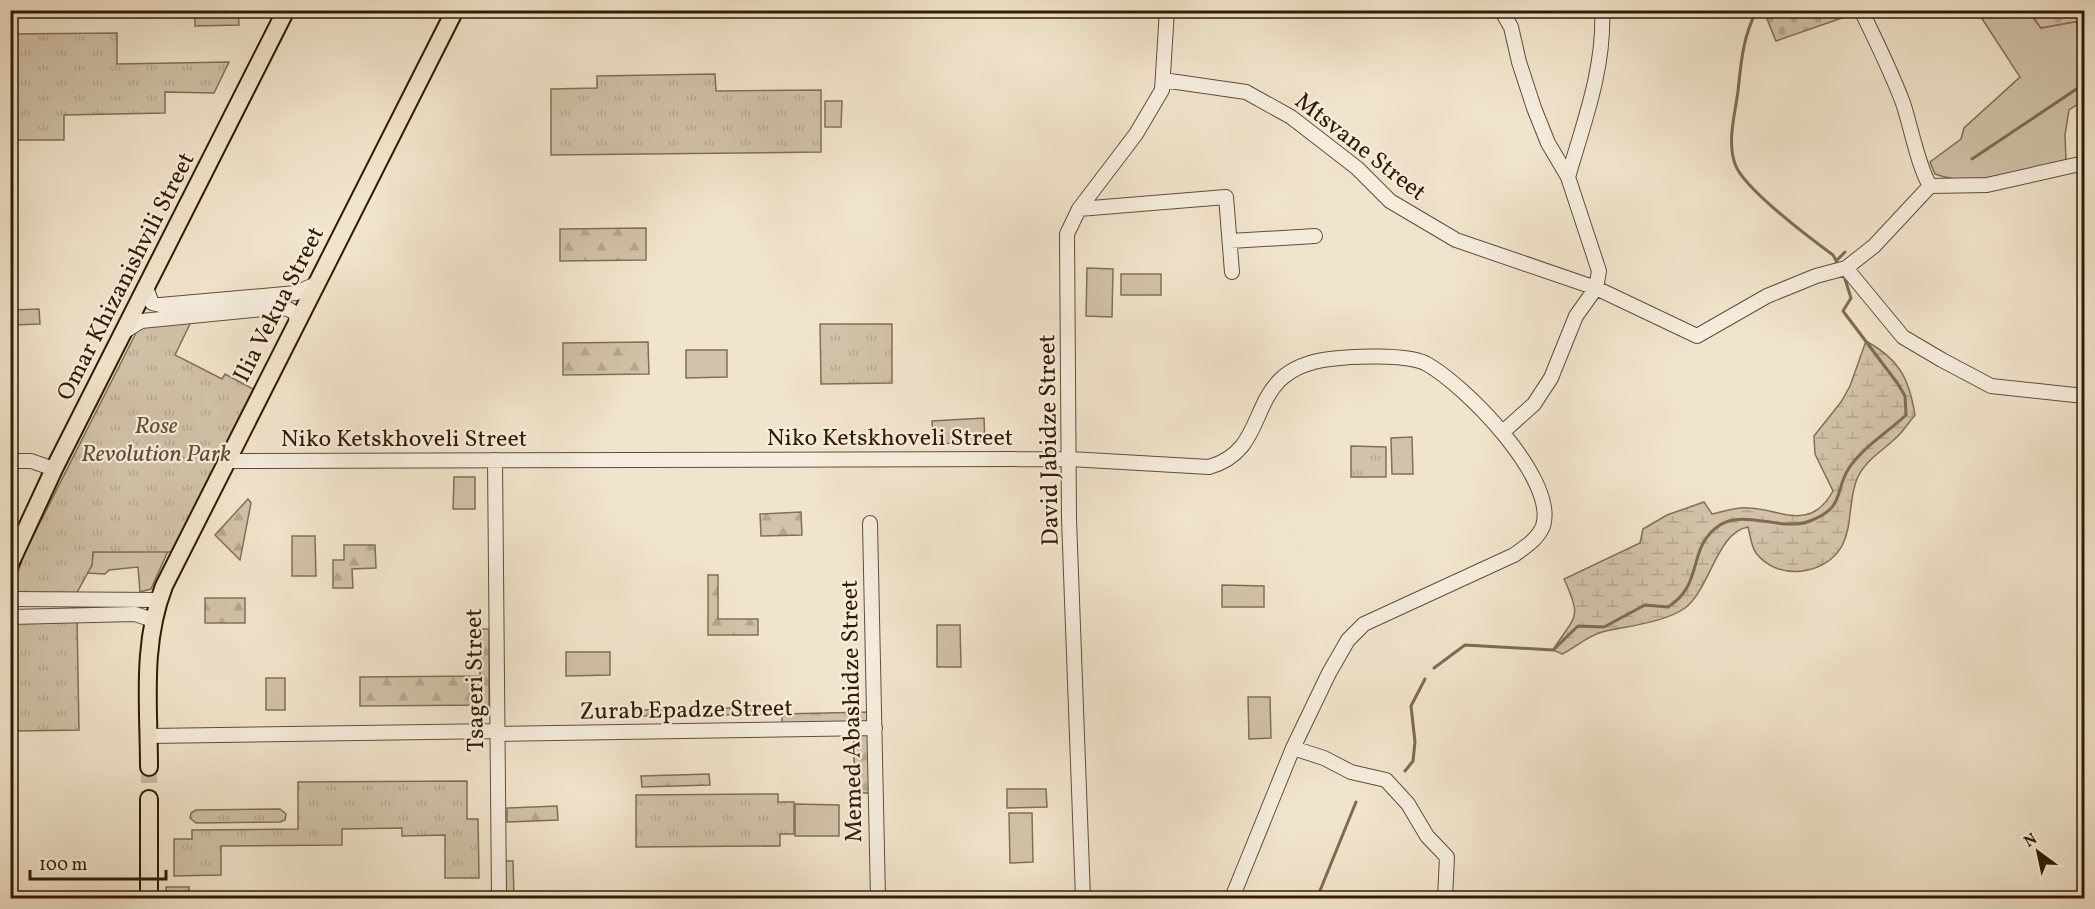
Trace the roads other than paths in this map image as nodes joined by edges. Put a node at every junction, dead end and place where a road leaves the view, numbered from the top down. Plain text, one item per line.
1 (286, 10) edge
2 (455, 10) edge
3 (1167, 10) edge
4 (1501, 10) edge
5 (1602, 10) edge
6 (1861, 10) edge
7 (1163, 80) junction
8 (2085, 163) edge
9 (1568, 177) junction
10 (1930, 186) junction
11 (1079, 209) junction
12 (1315, 236) dead end
13 (1230, 241) junction
14 (1846, 268) junction
15 (1232, 273) dead end
16 (316, 284) junction
17 (146, 288) junction
18 (1596, 288) junction
19 (297, 321) junction
20 (125, 331) junction
21 (2085, 396) edge
22 (1504, 431) junction
23 (1070, 459) junction
24 (495, 460) junction
25 (10, 461) edge
26 (225, 461) junction
27 (54, 469) junction
28 (870, 523) dead end
29 (10, 564) edge
30 (10, 599) edge
31 (159, 600) junction
32 (10, 616) edge
33 (153, 620) junction
34 (875, 728) junction
35 (498, 732) junction
36 (149, 736) junction
37 (1293, 748) junction
38 (149, 767) tunnel mouth
39 (149, 800) tunnel mouth
40 (149, 898) edge
41 (499, 898) edge
42 (878, 898) edge
43 (1083, 898) edge
44 (1232, 898) edge
45 (1445, 898) edge

1 - 17 main road, Omar Khizanishvili Street
2 - 16 main road, Ilia Vekua Street
3 - 7 street, David Jabidze Street
4 - 9 street
5 - 9 street
6 - 10 street
7 - 11 street, David Jabidze Street
7 - 18 street, Mtsvane Street
8 - 10 street
9 - 18 street
10 - 14 street
11 - 13 street
11 - 23 street, David Jabidze Street
12 - 13 street
13 - 15 street
14 - 18 street, Mtsvane Street
14 - 21 street
16 - 17 street
16 - 19 main road, Ilia Vekua Street
17 - 20 main road, Omar Khizanishvili Street
18 - 22 street
19 - 20 street
19 - 26 main road, Ilia Vekua Street
20 - 27 main road, Omar Khizanishvili Street
22 - 23 street, Niko Ketskhoveli Street
22 - 37 street, Niko Ketskhoveli Street
23 - 24 street, Niko Ketskhoveli Street
23 - 43 street, David Jabidze Street
24 - 26 street, Niko Ketskhoveli Street
24 - 35 street, Tsageri Street
25 - 27 street
26 - 31 main road, Ilia Vekua Street
27 - 29 main road, Omar Khizanishvili Street
28 - 34 street, Memed Abashidze Street
30 - 31 street
31 - 33 main road, Ilia Vekua Street
32 - 33 street
33 - 36 main road, Ilia Vekua Street
34 - 35 street, Zurab Epadze Street
34 - 42 street, Memed Abashidze Street
35 - 36 street, Zurab Epadze Street
35 - 41 street, Tsageri Street
36 - 38 main road, Ilia Vekua Street
37 - 44 street, Niko Ketskhoveli Street
37 - 45 street
39 - 40 main road

